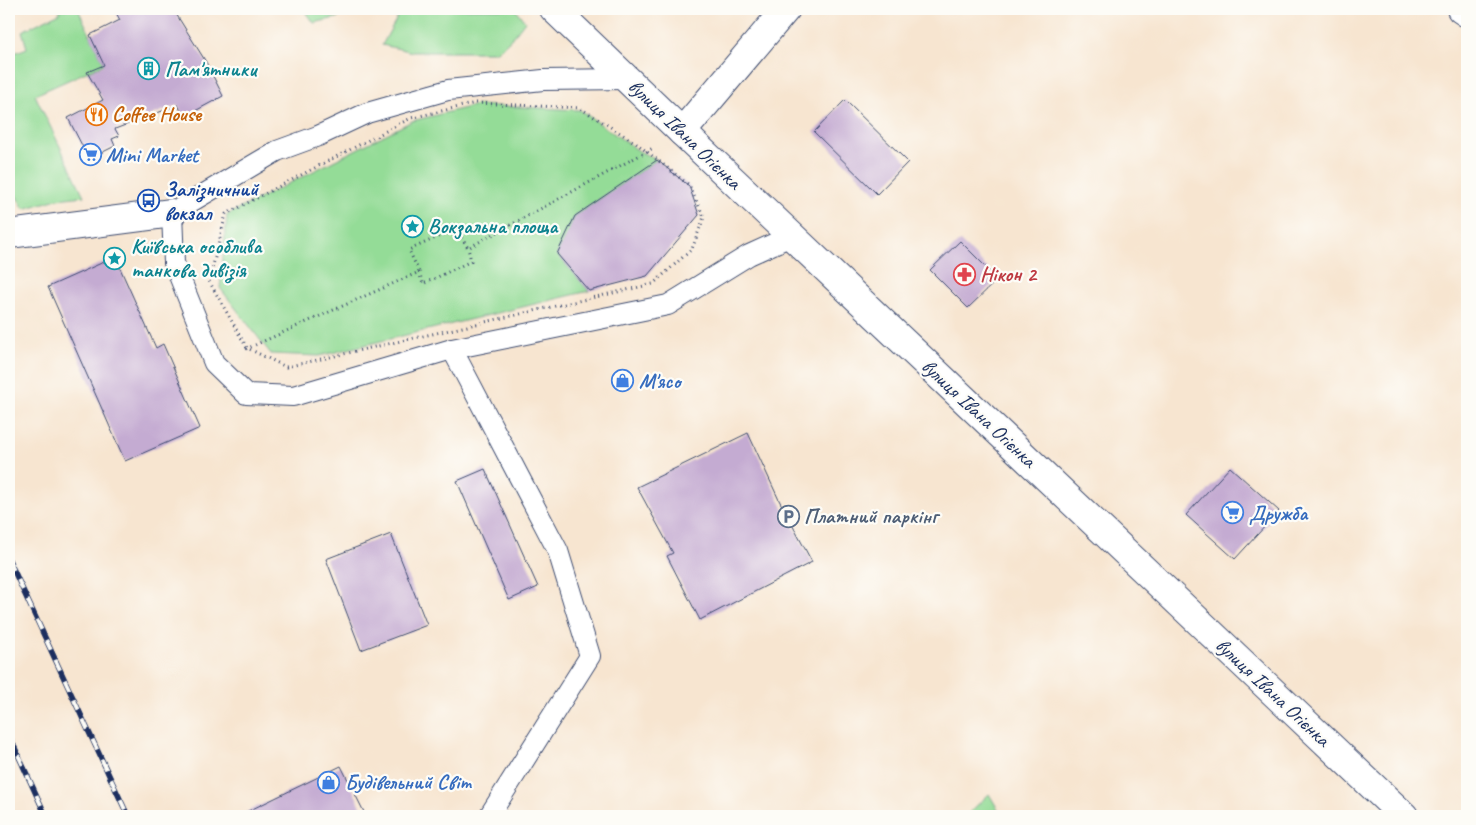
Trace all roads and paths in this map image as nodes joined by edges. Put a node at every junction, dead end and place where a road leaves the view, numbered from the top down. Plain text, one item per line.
1 (554, 9) edge
2 (786, 9) edge
3 (1461, 9) edge
4 (1467, 13) edge
5 (627, 79) junction
6 (682, 132) junction
7 (646, 151) junction
8 (172, 213) junction
9 (9, 234) edge
10 (791, 236) junction
11 (468, 248) junction
12 (418, 272) junction
13 (247, 348) junction
14 (452, 349) junction
15 (214, 363) junction
16 (489, 816) edge
17 (1404, 816) edge

1 - 5 street, вулиця Івана Огієнка
2 - 6 street
3 - 4 street
5 - 6 street, вулиця Івана Огієнка
5 - 8 lane
6 - 7 path
6 - 10 street, вулиця Івана Огієнка
7 - 11 path
7 - 13 path
7 - 13 path
8 - 9 street
8 - 15 lane
10 - 14 lane
10 - 17 street, вулиця Івана Огієнка
11 - 12 path
11 - 12 path
12 - 13 path
13 - 15 path
14 - 15 lane
14 - 16 lane

